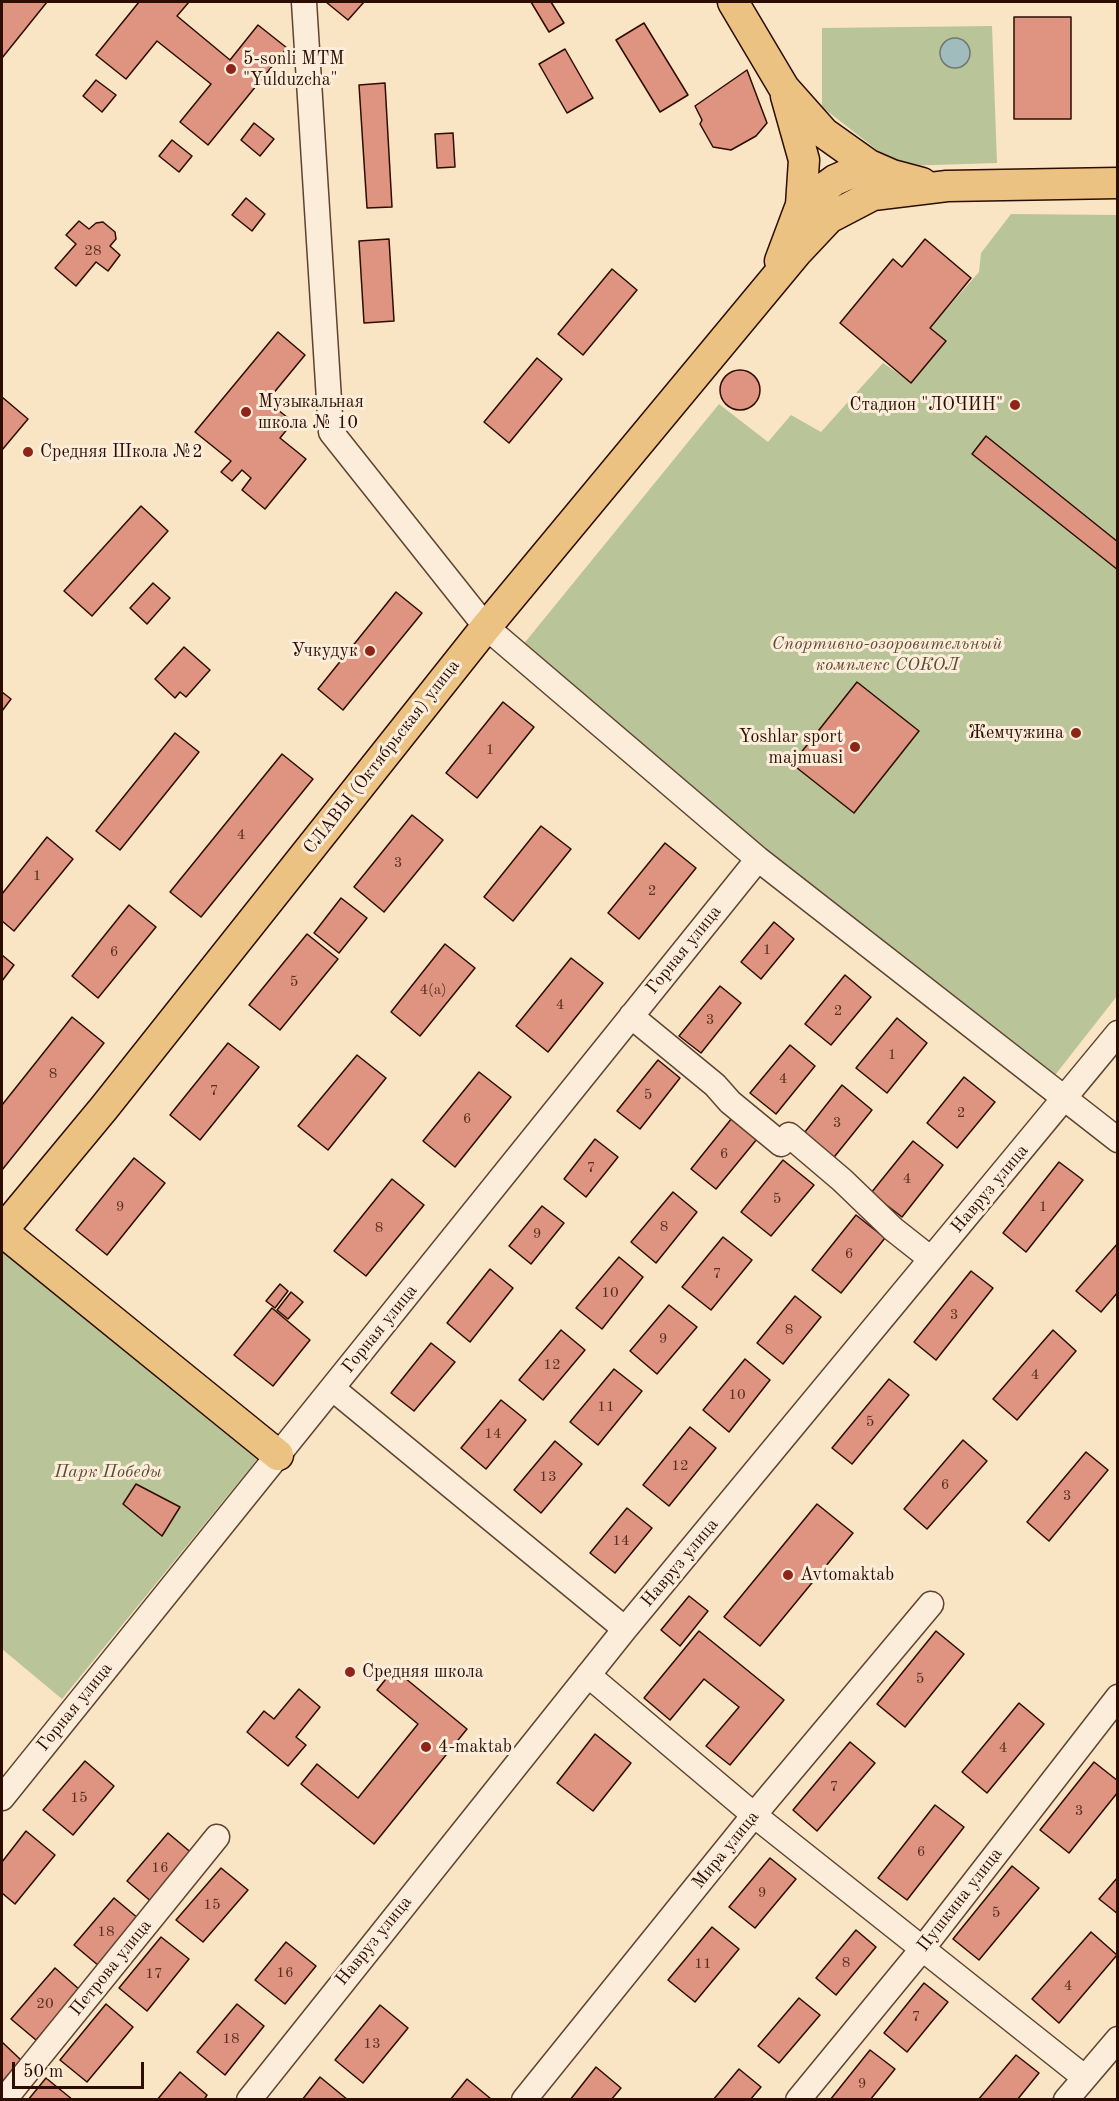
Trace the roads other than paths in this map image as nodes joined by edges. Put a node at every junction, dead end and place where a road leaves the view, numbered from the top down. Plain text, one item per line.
1 (304, 2) edge
2 (733, 2) edge
3 (784, 88) junction
4 (836, 142) junction
5 (804, 160) junction
6 (869, 165) junction
7 (835, 180) junction
8 (1118, 183) edge
9 (940, 186) junction
10 (873, 195) junction
11 (801, 205) junction
12 (829, 218) junction
13 (768, 287) junction
14 (486, 627) junction
15 (758, 859) junction
16 (632, 1016) junction
17 (1118, 1033) edge
18 (1064, 1099) junction
19 (1118, 1140) edge
20 (2, 1231) edge
21 (931, 1259) junction
22 (332, 1388) junction
23 (278, 1455) junction
24 (931, 1604) dead end
25 (625, 1629) junction
26 (588, 1675) junction
27 (1118, 1697) edge
28 (2, 1798) edge
29 (754, 1815) junction
30 (217, 1837) dead end
31 (923, 1948) junction
32 (1118, 2039) edge
33 (1084, 2077) junction
34 (4, 2100) edge
35 (249, 2100) edge
36 (524, 2100) edge
37 (798, 2100) edge
38 (1066, 2100) edge

1 - 14 street
2 - 3 main road
3 - 4 main road
3 - 5 main road
4 - 6 main road
4 - 7 main road
5 - 7 main road
5 - 11 main road
6 - 7 main road
6 - 9 main road
7 - 10 main road
7 - 11 main road
7 - 12 main road
8 - 9 main road
9 - 10 main road
10 - 12 main road
11 - 13 main road
12 - 13 main road
13 - 14 main road, СЛАВЫ (Октябрьская) улица
14 - 15 street
14 - 20 main road, СЛАВЫ (Октябрьская) улица
15 - 16 street, Горная улица
15 - 18 street
16 - 21 street
16 - 22 street, Горная улица
17 - 18 street, Навруз улица
18 - 19 street
18 - 21 street, Навруз улица
20 - 23 main road
21 - 25 street, Навруз улица
22 - 23 street, Горная улица
22 - 25 street
23 - 28 street, Горная улица
24 - 29 street, Мира улица
25 - 26 street, Навруз улица
26 - 29 street
26 - 35 street, Навруз улица
27 - 31 street, Пушкина улица
29 - 31 street
29 - 36 street, Мира улица
30 - 34 street, Петрова улица
31 - 33 street
31 - 37 street, Пушкина улица
32 - 33 street
33 - 38 street

